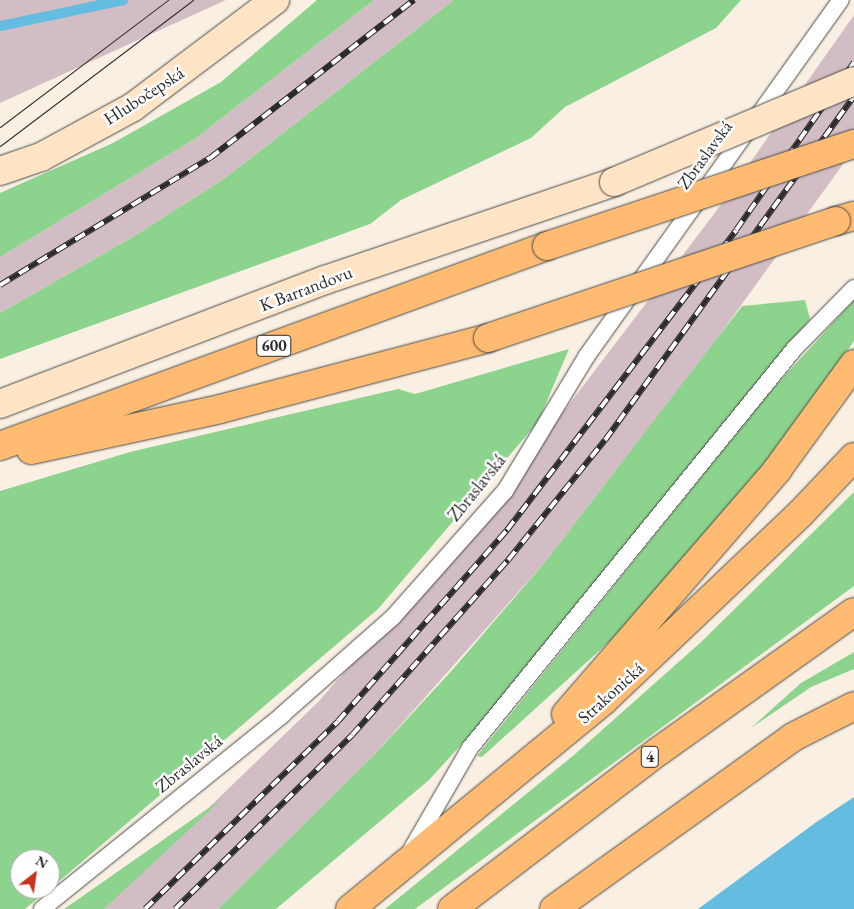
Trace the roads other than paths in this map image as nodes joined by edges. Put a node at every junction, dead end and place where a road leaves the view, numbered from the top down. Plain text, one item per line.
1 (275, 0) edge
2 (841, 0) edge
3 (854, 81) edge
4 (854, 144) edge
5 (0, 171) edge
6 (854, 216) edge
7 (854, 288) edge
8 (854, 364) edge
9 (0, 404) edge
10 (0, 446) edge
11 (0, 456) edge
12 (854, 457) edge
13 (854, 612) edge
14 (854, 706) edge
15 (498, 790) junction
16 (398, 872) junction
17 (42, 909) edge
18 (350, 909) edge
19 (452, 909) edge
20 (554, 909) edge

1 - 5 main road, Hlubočepská
2 - 17 lane, Zbraslavská
3 - 9 main road, K Barrandovu / 600, bridge
4 - 10 main road, 600, bridge
6 - 11 main road, bridge
7 - 16 lane
8 - 15 main road
12 - 15 main road, Strakonická
13 - 19 main road, 4
14 - 20 main road
15 - 16 main road, Strakonická
16 - 18 main road, Strakonická

